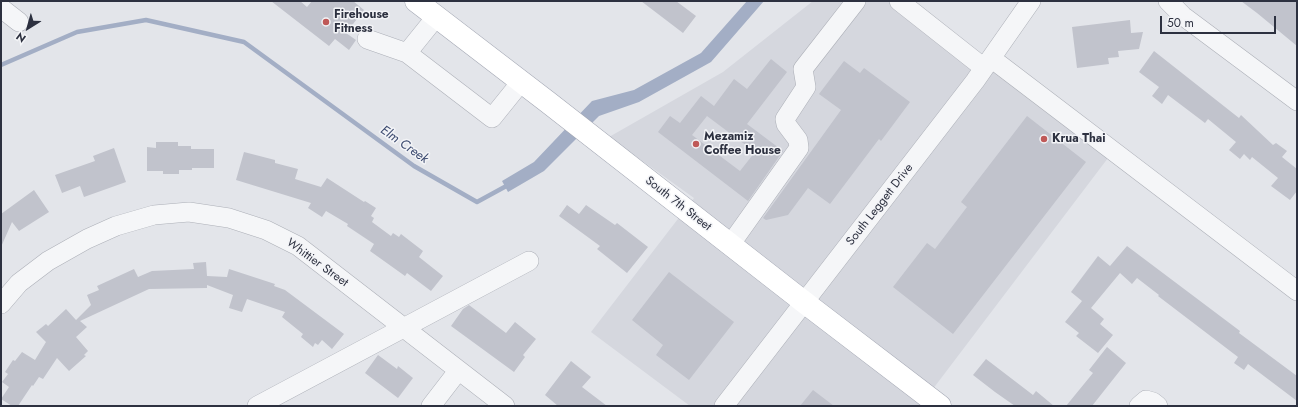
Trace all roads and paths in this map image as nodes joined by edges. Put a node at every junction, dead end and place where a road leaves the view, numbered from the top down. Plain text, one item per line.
1 (416, 1) edge
2 (856, 1) edge
3 (899, 1) edge
4 (1031, 1) edge
5 (1168, 1) edge
6 (1, 8) edge
7 (436, 17) junction
8 (19, 22) dead end
9 (366, 40) dead end
10 (407, 54) junction
11 (988, 63) junction
12 (521, 82) junction
13 (1297, 101) edge
14 (730, 244) junction
15 (529, 261) dead end
16 (1297, 291) edge
17 (804, 302) junction
18 (1, 304) edge
19 (404, 329) junction
20 (458, 371) junction
21 (257, 406) edge
22 (431, 406) edge
23 (505, 406) edge
24 (724, 406) edge
25 (940, 406) edge
26 (1139, 406) edge
27 (1158, 406) edge

1 - 7 main road, South 7th Street
2 - 14 street
3 - 11 street
4 - 11 street, South Leggett Drive
5 - 13 street
6 - 8 street
7 - 10 street
7 - 12 main road, South 7th Street
9 - 10 street
10 - 12 street
11 - 16 street
11 - 17 street, South Leggett Drive
12 - 14 main road, South 7th Street
14 - 17 main road, South 7th Street
15 - 19 street
17 - 24 street, South Leggett Drive
17 - 25 main road, South 7th Street
18 - 19 street, Whittier Street
19 - 20 street, Whittier Street
19 - 21 street
20 - 22 street
20 - 23 street, Whittier Street
26 - 27 street

